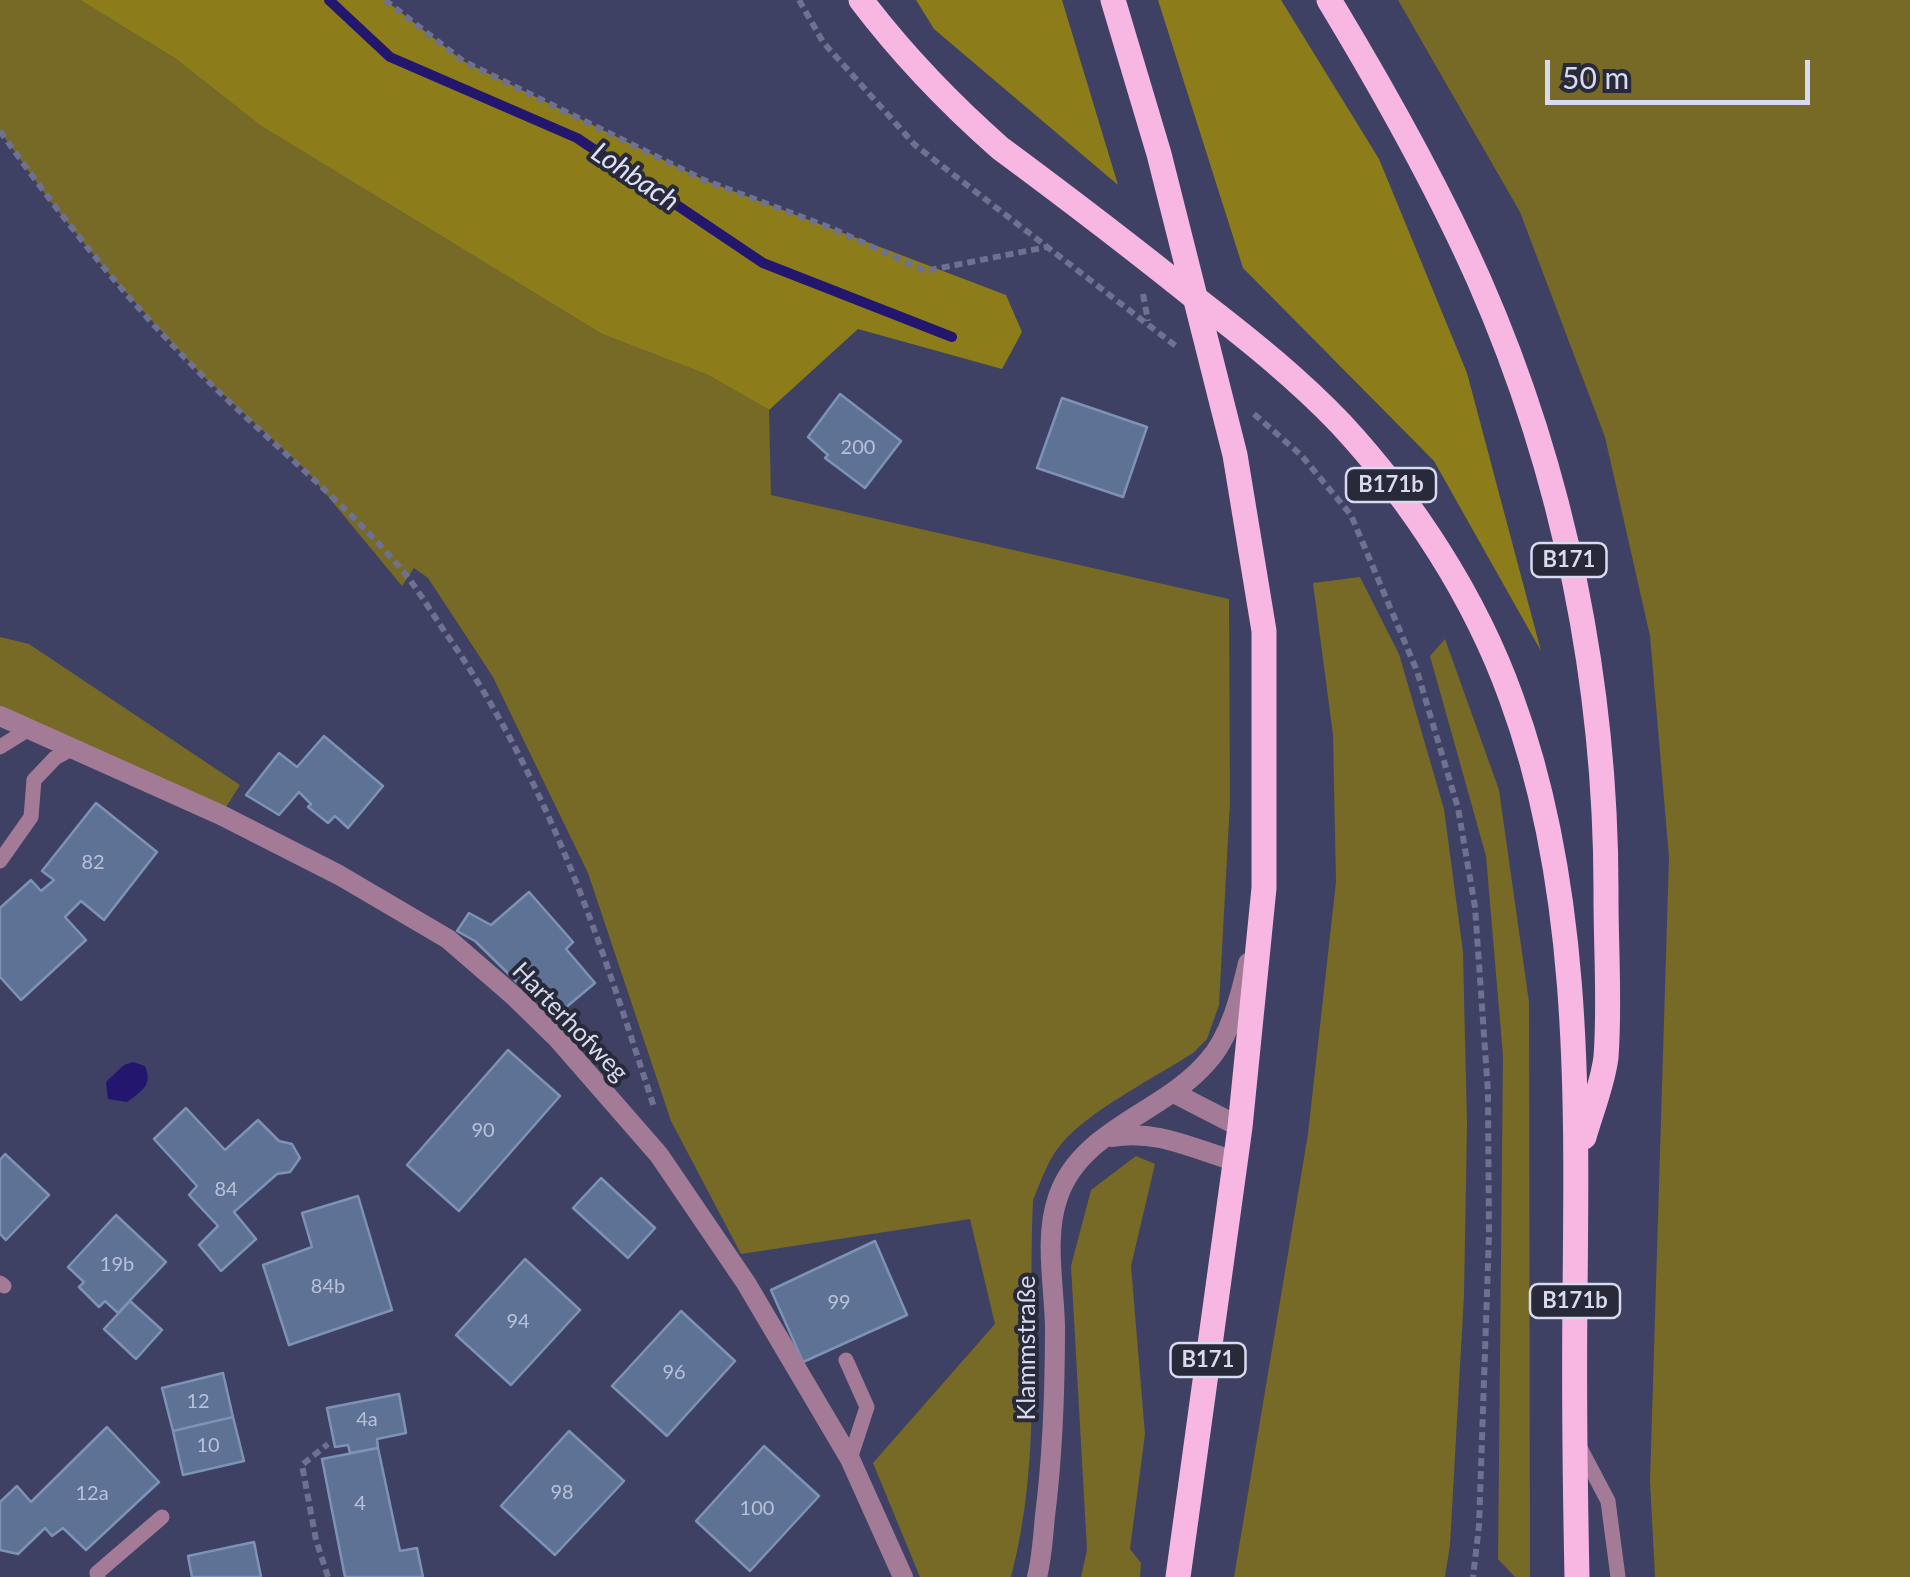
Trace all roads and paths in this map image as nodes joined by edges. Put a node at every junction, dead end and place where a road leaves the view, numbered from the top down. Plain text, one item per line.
1 (385, 0) edge
2 (799, 0) edge
3 (861, 0) edge
4 (1113, 0) edge
5 (1329, 0) edge
6 (0, 131) edge
7 (1046, 247) junction
8 (1181, 351) dead end
9 (1241, 403) dead end
10 (0, 716) edge
11 (29, 728) junction
12 (0, 747) edge
13 (73, 748) junction
14 (0, 861) edge
15 (1264, 888) junction
16 (1174, 1093) junction
17 (1240, 1127) junction
18 (1105, 1138) junction
19 (658, 1155) junction
20 (1235, 1161) junction
21 (1576, 1166) junction
22 (846, 1360) dead end
23 (1573, 1436) junction
24 (328, 1444) dead end
25 (850, 1460) junction
26 (162, 1517) dead end
27 (98, 1577) edge
28 (328, 1577) edge
29 (903, 1577) edge
30 (1038, 1577) edge
31 (1178, 1577) edge
32 (1472, 1577) edge
33 (1577, 1577) edge
34 (1618, 1577) edge

1 - 7 path
2 - 7 path
3 - 21 main road, B171b
4 - 15 main road, B171
5 - 21 main road, B171
6 - 19 path
7 - 8 path
9 - 32 path
10 - 11 street, Harterhofweg
11 - 12 lane
11 - 13 street, Harterhofweg
13 - 14 lane
13 - 19 street, Harterhofweg
15 - 16 street, Klammstraße
15 - 17 main road, B171
16 - 17 street
16 - 18 street, Klammstraße
17 - 20 main road, B171
18 - 20 street
18 - 30 street, Klammstraße
19 - 25 street, Harterhofweg
20 - 31 main road, B171
21 - 23 main road, B171b
22 - 25 lane
23 - 33 main road, B171b
23 - 34 lane
24 - 28 path
25 - 29 street, Harterhofweg
26 - 27 lane

